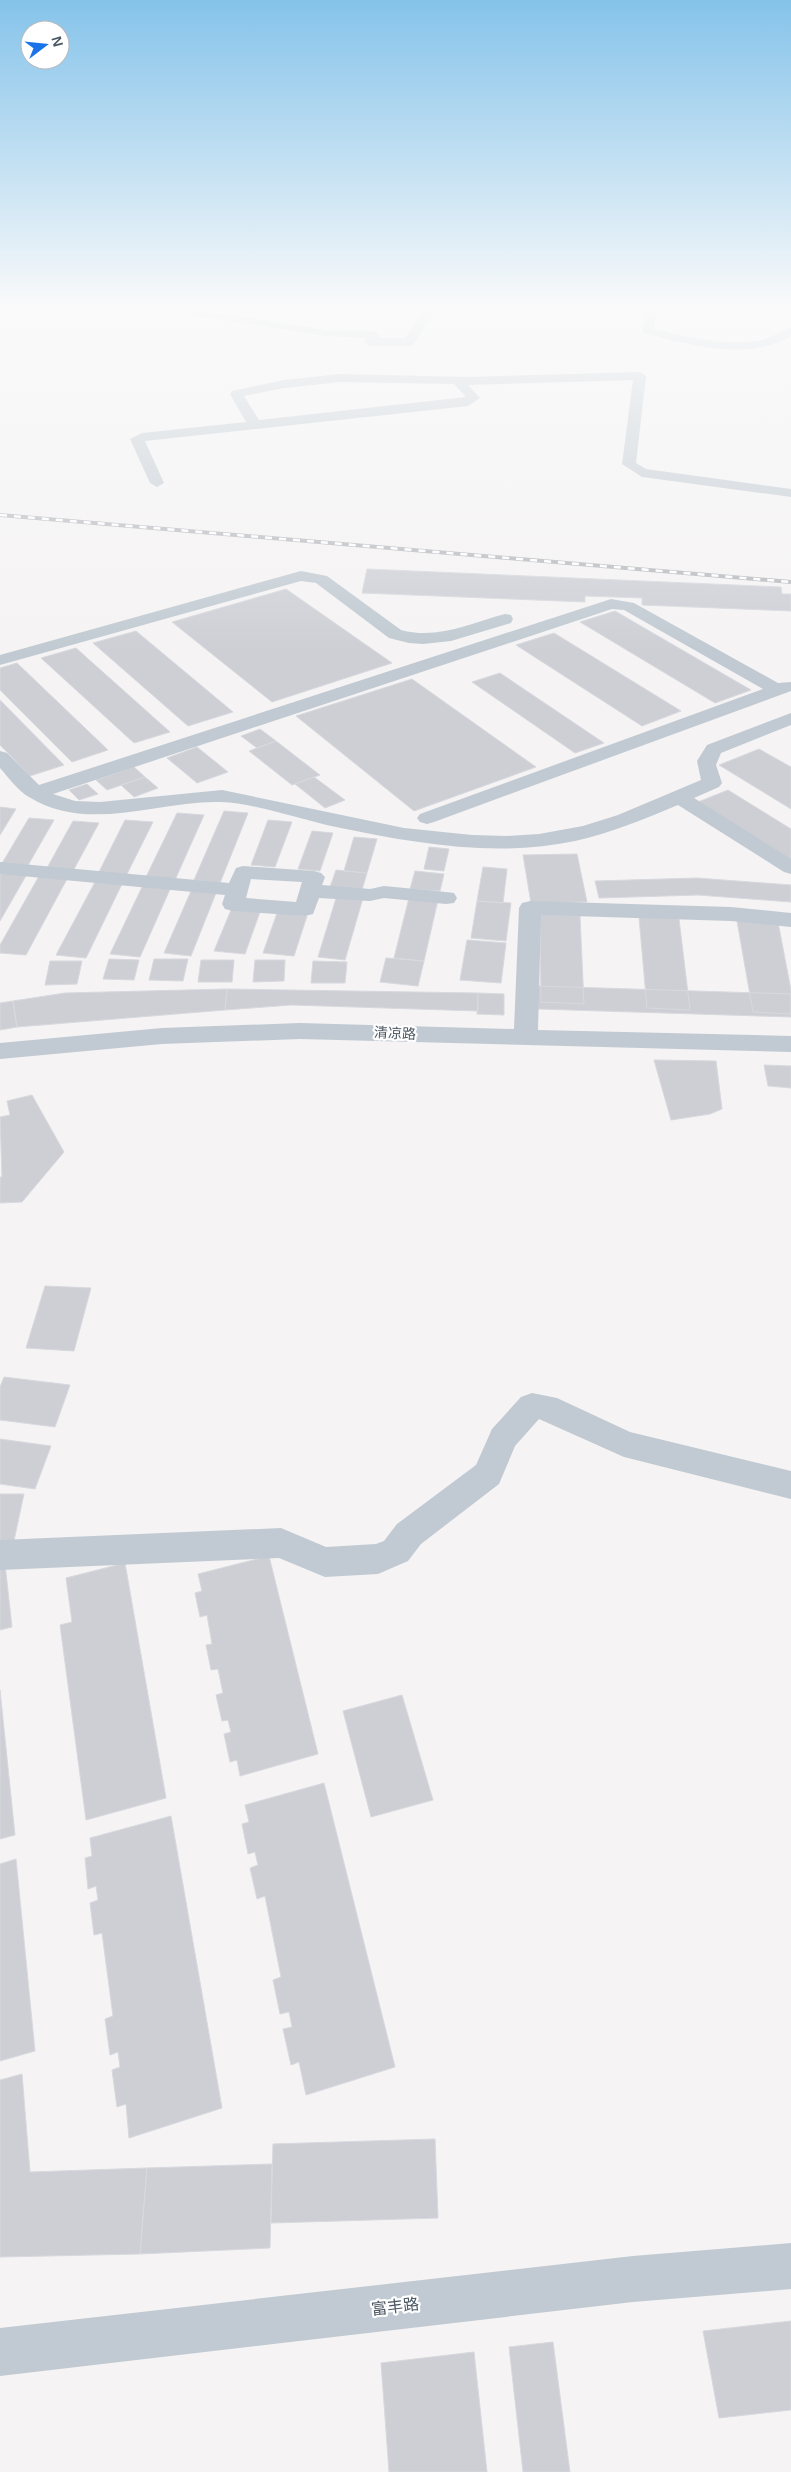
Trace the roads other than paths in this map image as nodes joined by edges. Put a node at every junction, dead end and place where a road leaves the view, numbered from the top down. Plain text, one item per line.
1 (253, 422) edge
2 (279, 422) edge
3 (635, 422) edge
4 (255, 425) junction
5 (157, 483) dead end
6 (791, 493) edge
7 (291, 579) junction
8 (314, 596) dead end
9 (518, 616) dead end
10 (361, 629) dead end
11 (0, 660) edge
12 (415, 668) junction
13 (783, 687) edge
14 (791, 720) edge
15 (0, 757) edge
16 (35, 793) junction
17 (678, 796) junction
18 (427, 818) dead end
19 (0, 868) edge
20 (791, 868) edge
21 (238, 890) junction
22 (310, 891) junction
23 (446, 898) dead end
24 (791, 920) edge
25 (526, 1037) junction
26 (791, 1044) edge
27 (0, 1051) edge
28 (791, 1485) edge
29 (0, 1555) edge
30 (791, 2266) edge
31 (0, 2352) edge

1 - 4 street
2 - 4 street
3 - 6 street
4 - 5 street
7 - 8 street
7 - 9 street
7 - 11 street
10 - 12 street
12 - 13 street
12 - 16 street
13 - 18 street
14 - 17 street
15 - 16 street
16 - 17 street
17 - 20 street
19 - 21 street
21 - 22 street
21 - 22 street
22 - 23 street
24 - 25 street
25 - 26 street, 清凉路
25 - 27 street, 清凉路
28 - 29 street
30 - 31 street, 富丰路

